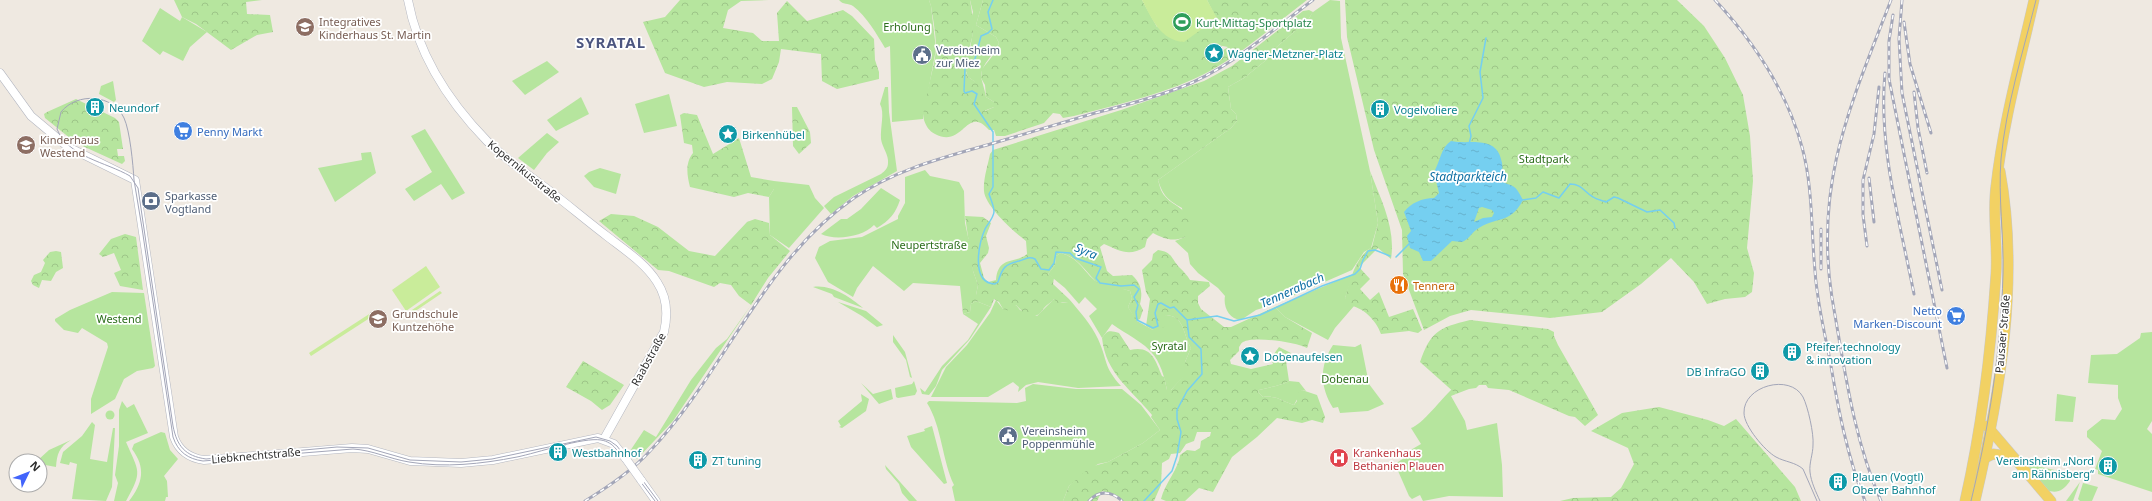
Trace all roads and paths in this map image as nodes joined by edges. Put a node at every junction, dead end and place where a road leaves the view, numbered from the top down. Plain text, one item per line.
1 (408, 0) edge
2 (2034, 0) edge
3 (0, 74) edge
4 (1999, 165) junction
5 (635, 259) joint
6 (1981, 424) junction
7 (1990, 433) junction
8 (604, 439) junction
9 (2006, 456) junction
10 (1985, 458) junction
11 (656, 501) edge
12 (1965, 501) edge
13 (1975, 501) edge
14 (2043, 501) edge
15 (2051, 501) edge

1 - 5 street, Kopernikusstraße
2 - 4 main road, Pausaer Straße
3 - 8 street, Liebknechtstraße
4 - 6 main road, Pausaer Straße
4 - 7 main road, Pausaer Straße
5 - 8 street, Raabstraße
6 - 7 main road
6 - 12 main road, Pausaer Straße
7 - 9 main road
7 - 10 main road, Pausaer Straße
7 - 15 main road
8 - 11 street, bridge
9 - 10 main road
9 - 14 main road
10 - 13 main road, Pausaer Straße

